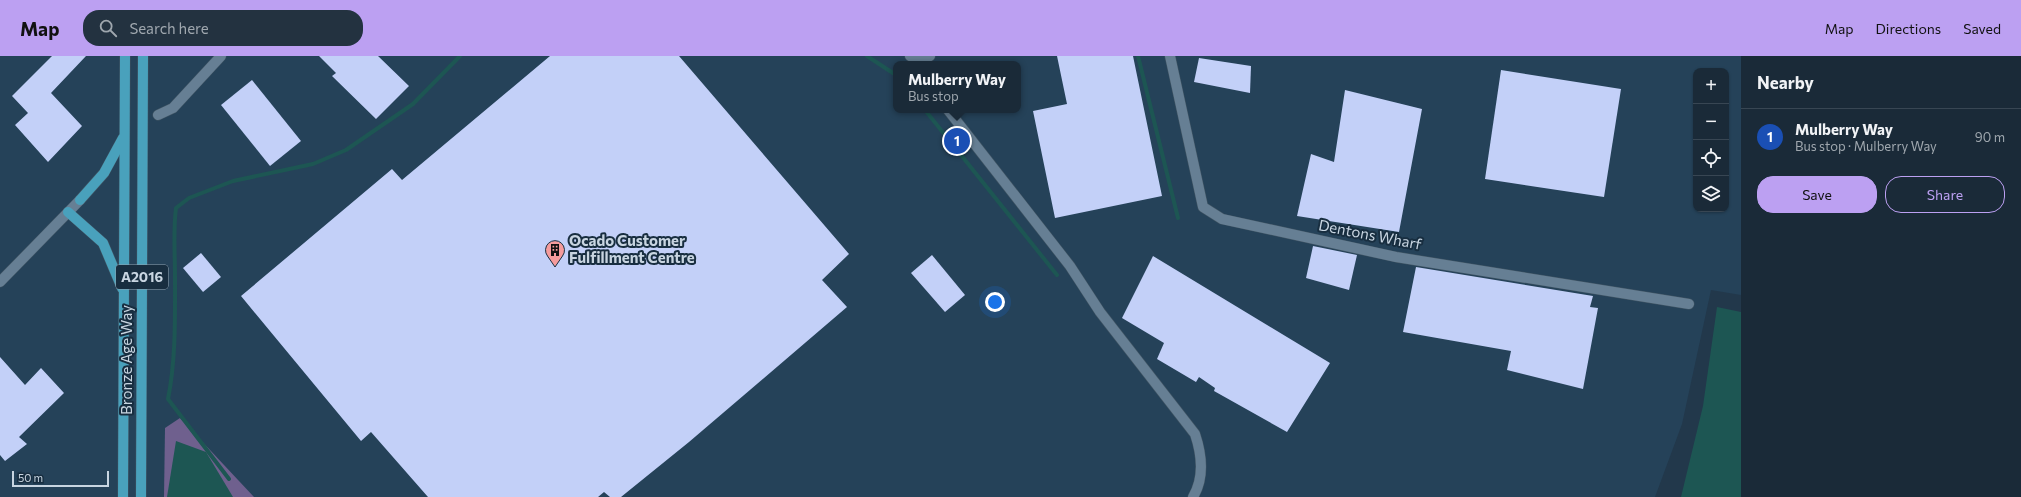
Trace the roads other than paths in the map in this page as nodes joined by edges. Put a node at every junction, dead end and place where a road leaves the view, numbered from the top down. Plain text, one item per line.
1 (125, 56) edge
2 (143, 56) edge
3 (221, 56) edge
4 (910, 56) edge
5 (1170, 56) edge
6 (924, 60) edge
7 (950, 113) edge
8 (158, 115) dead end
9 (124, 135) junction
10 (80, 200) joint
11 (68, 212) junction
12 (0, 282) edge
13 (124, 292) junction
14 (1689, 304) dead end
15 (123, 497) edge
16 (141, 497) edge
17 (1193, 497) edge

1 - 9 main road, Bronze Age Way / A2016
2 - 16 main road, Bronze Age Way / A2016
3 - 8 street
4 - 6 street
5 - 14 street, Dentons Wharf
7 - 17 street
9 - 10 main road
9 - 13 main road, Bronze Age Way / A2016
10 - 11 street
11 - 12 street
11 - 13 main road
13 - 15 main road, Bronze Age Way / A2016

